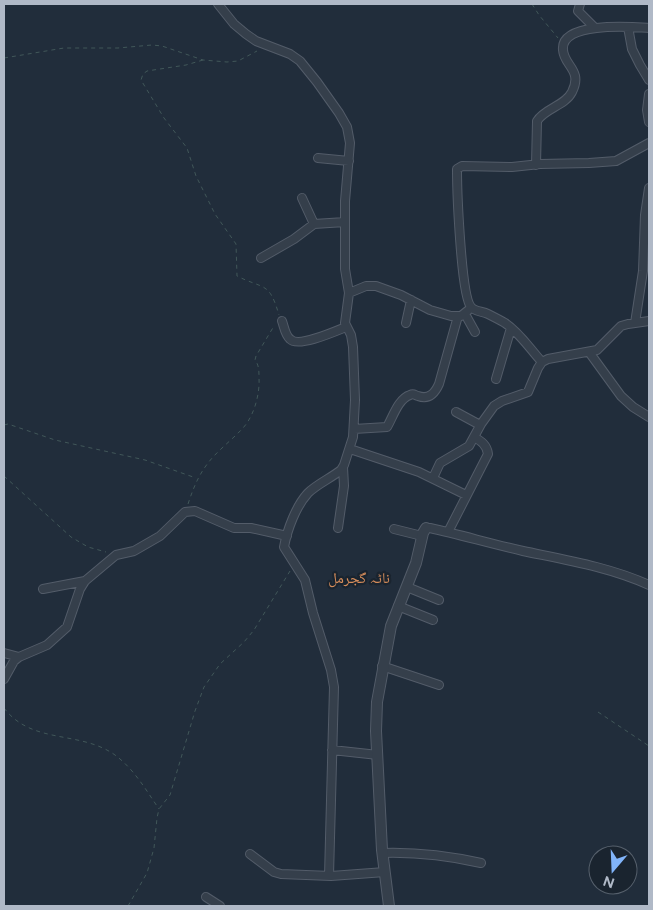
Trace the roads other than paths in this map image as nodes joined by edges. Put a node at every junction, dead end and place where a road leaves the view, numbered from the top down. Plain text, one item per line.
1 (218, 4) edge
2 (580, 4) edge
3 (628, 27) junction
4 (596, 28) junction
5 (649, 28) edge
6 (649, 80) edge
7 (649, 94) edge
8 (649, 122) edge
9 (649, 143) edge
10 (318, 158) dead end
11 (349, 161) junction
12 (536, 165) junction
13 (649, 188) edge
14 (302, 198) dead end
15 (345, 222) junction
16 (314, 224) junction
17 (261, 258) dead end
18 (348, 293) junction
19 (410, 300) junction
20 (471, 308) junction
21 (461, 315) junction
22 (282, 321) road end
23 (649, 322) edge
24 (406, 323) dead end
25 (635, 323) junction
26 (346, 327) junction
27 (511, 328) junction
28 (475, 332) dead end
29 (589, 352) junction
30 (542, 362) junction
31 (496, 379) dead end
32 (456, 412) dead end
33 (649, 417) edge
34 (480, 425) junction
35 (354, 429) junction
36 (474, 437) junction
37 (350, 449) junction
38 (342, 467) junction
39 (433, 478) junction
40 (466, 496) junction
41 (338, 528) dead end
42 (394, 529) dead end
43 (424, 532) junction
44 (448, 532) junction
45 (287, 536) junction
46 (85, 581) junction
47 (649, 585) edge
48 (407, 587) junction
49 (43, 589) dead end
50 (439, 600) dead end
51 (398, 606) junction
52 (433, 620) dead end
53 (4, 653) edge
54 (19, 657) junction
55 (382, 666) junction
56 (4, 679) edge
57 (440, 684) dead end
58 (332, 750) junction
59 (378, 756) junction
60 (383, 853) junction
61 (250, 854) dead end
62 (481, 863) dead end
63 (385, 872) junction
64 (328, 876) junction
65 (206, 897) dead end
66 (220, 906) edge
67 (389, 906) edge

1 - 11 street
2 - 4 street
3 - 4 street
3 - 5 street
3 - 6 street
4 - 12 street
7 - 8 street
9 - 12 street
10 - 11 street
11 - 15 street
12 - 20 street
13 - 25 street
14 - 16 street
15 - 16 street
15 - 18 street
16 - 17 street
18 - 19 street
18 - 26 street
19 - 21 street
19 - 24 street
20 - 21 street
20 - 27 street
21 - 28 street
21 - 35 street
22 - 26 street
23 - 25 street
25 - 29 street
26 - 35 street
27 - 30 street
27 - 31 street
29 - 30 street
29 - 33 street
30 - 34 street
32 - 34 street
34 - 36 street
35 - 37 street
36 - 39 street
36 - 40 street
37 - 38 street
37 - 39 street
38 - 41 street
38 - 45 street
39 - 40 street
40 - 44 street
42 - 43 street
43 - 44 street
43 - 48 street
44 - 47 street
45 - 46 street
45 - 58 street
46 - 49 street
46 - 54 street
48 - 50 street
48 - 51 street
51 - 52 street
51 - 55 street
53 - 54 street
54 - 56 street
55 - 57 street
55 - 59 street
58 - 59 street
58 - 64 street
59 - 60 street
60 - 62 street
60 - 63 street
61 - 64 street
63 - 64 street
63 - 67 street
65 - 66 street

